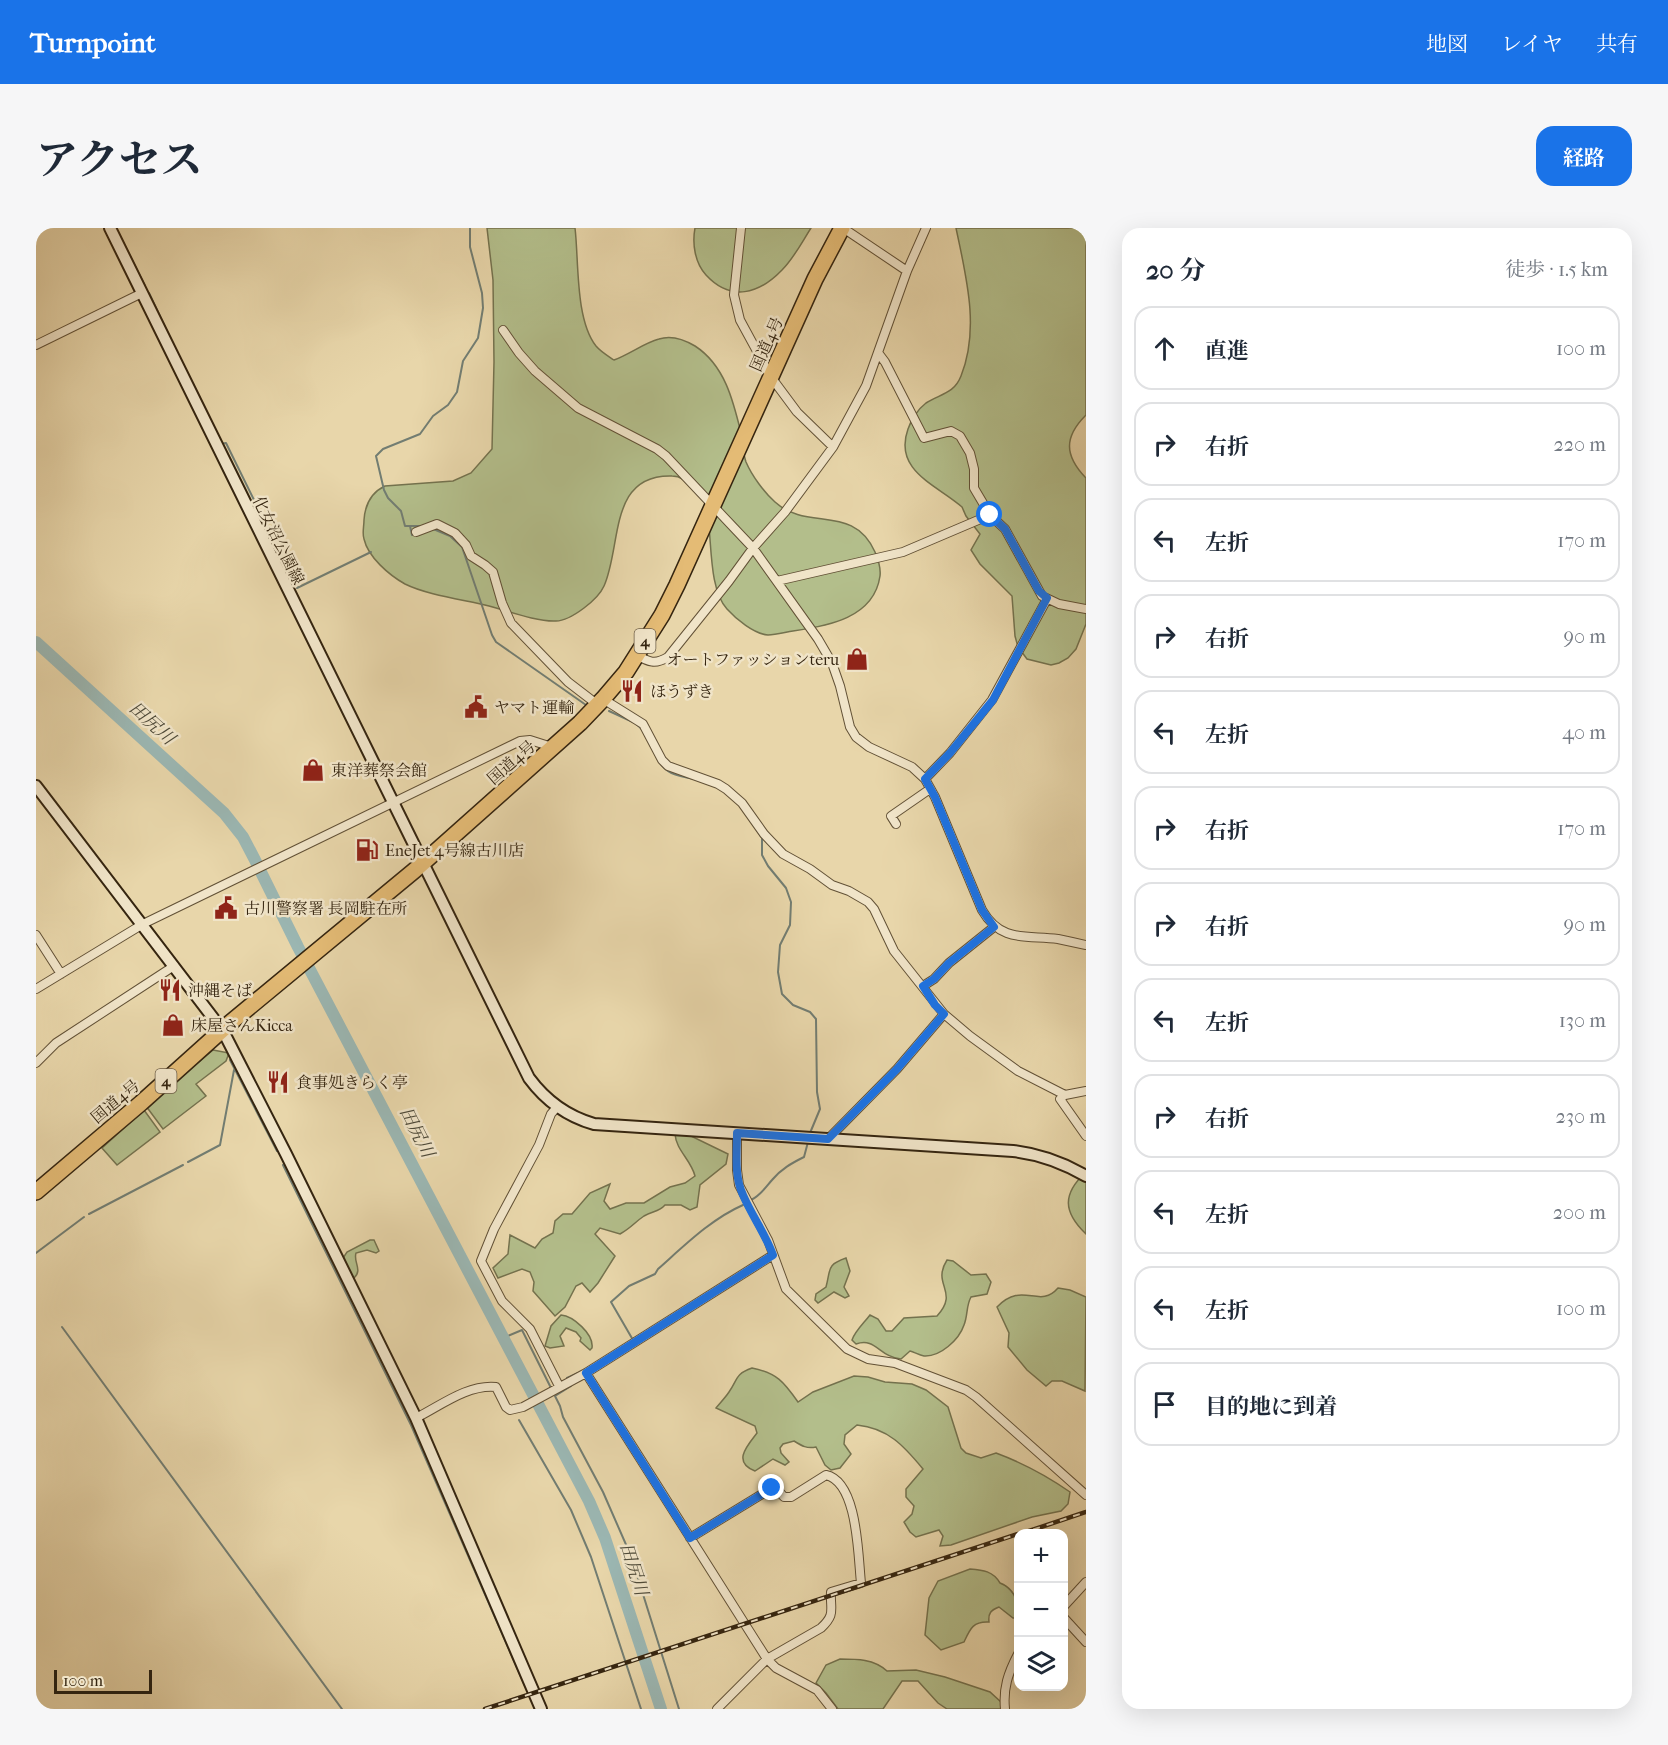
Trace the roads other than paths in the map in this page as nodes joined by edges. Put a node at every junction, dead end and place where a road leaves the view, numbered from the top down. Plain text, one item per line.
1 (110, 228) edge
2 (741, 228) edge
3 (842, 228) edge
4 (926, 228) edge
5 (907, 271) junction
6 (142, 293) junction
7 (503, 330) dead end
8 (36, 345) edge
9 (879, 354) junction
10 (771, 377) junction
11 (834, 447) junction
12 (712, 505) junction
13 (990, 515) junction
14 (416, 532) dead end
15 (753, 548) junction
16 (777, 581) junction
17 (1047, 598) junction
18 (1086, 609) edge
19 (636, 655) junction
20 (601, 702) junction
21 (553, 748) junction
22 (925, 779) junction
23 (36, 786) edge
24 (930, 789) junction
25 (393, 803) junction
26 (896, 824) dead end
27 (422, 864) junction
28 (142, 924) junction
29 (994, 927) junction
30 (36, 935) edge
31 (1086, 945) edge
32 (174, 966) junction
33 (61, 974) junction
34 (923, 986) junction
35 (36, 989) edge
36 (944, 1014) junction
37 (223, 1031) junction
38 (36, 1063) edge
39 (1086, 1090) edge
40 (1065, 1095) junction
41 (557, 1107) junction
42 (737, 1133) junction
43 (1086, 1136) edge
44 (828, 1139) junction
45 (1086, 1176) edge
46 (36, 1192) edge
47 (773, 1255) junction
48 (586, 1373) junction
49 (559, 1386) junction
50 (416, 1418) junction
51 (1086, 1495) edge
52 (690, 1538) junction
53 (1086, 1582) edge
54 (1068, 1601) edge
55 (1068, 1622) edge
56 (1086, 1642) edge
57 (768, 1659) junction
58 (1014, 1662) edge
59 (541, 1709) edge
60 (717, 1709) edge
61 (832, 1709) edge
62 (1005, 1709) edge

1 - 6 street, 化女沼公園線
2 - 10 street
3 - 5 street
3 - 10 highway, 国道4号 / 4
4 - 5 street
5 - 9 street
6 - 8 street
6 - 25 street, 化女沼公園線
7 - 12 street
9 - 11 street
9 - 13 street
10 - 11 street
10 - 12 highway, 国道4号 / 4
11 - 15 street
12 - 15 street
12 - 19 highway, 国道4号 / 4
13 - 16 street
13 - 17 street
14 - 20 street
15 - 16 street
15 - 19 street
16 - 22 street
17 - 18 street
17 - 22 street
19 - 20 highway, 国道4号 / 4
20 - 21 highway, 国道4号 / 4
20 - 34 street
21 - 25 street
21 - 27 highway, 国道4号 / 4
22 - 24 street
23 - 28 street
24 - 26 street
24 - 29 street
25 - 27 street, 化女沼公園線
25 - 28 street
27 - 37 highway, 国道4号 / 4
27 - 41 street, 化女沼公園線
28 - 32 street
28 - 33 street
29 - 31 street
29 - 34 street
30 - 33 street
32 - 37 street
32 - 38 street
33 - 35 street
34 - 36 street
36 - 40 street
36 - 44 street
37 - 46 highway, 国道4号 / 4
37 - 50 street
39 - 40 street
40 - 43 street
41 - 42 street, 化女沼公園線
41 - 49 street
42 - 44 street, 化女沼公園線
42 - 47 street
44 - 45 street, 化女沼公園線
47 - 48 street
47 - 51 street
48 - 49 street
48 - 52 street
49 - 50 street
50 - 59 street
52 - 57 street
52 - 57 street
53 - 54 street
55 - 56 street
57 - 60 street
57 - 61 street
58 - 62 street

